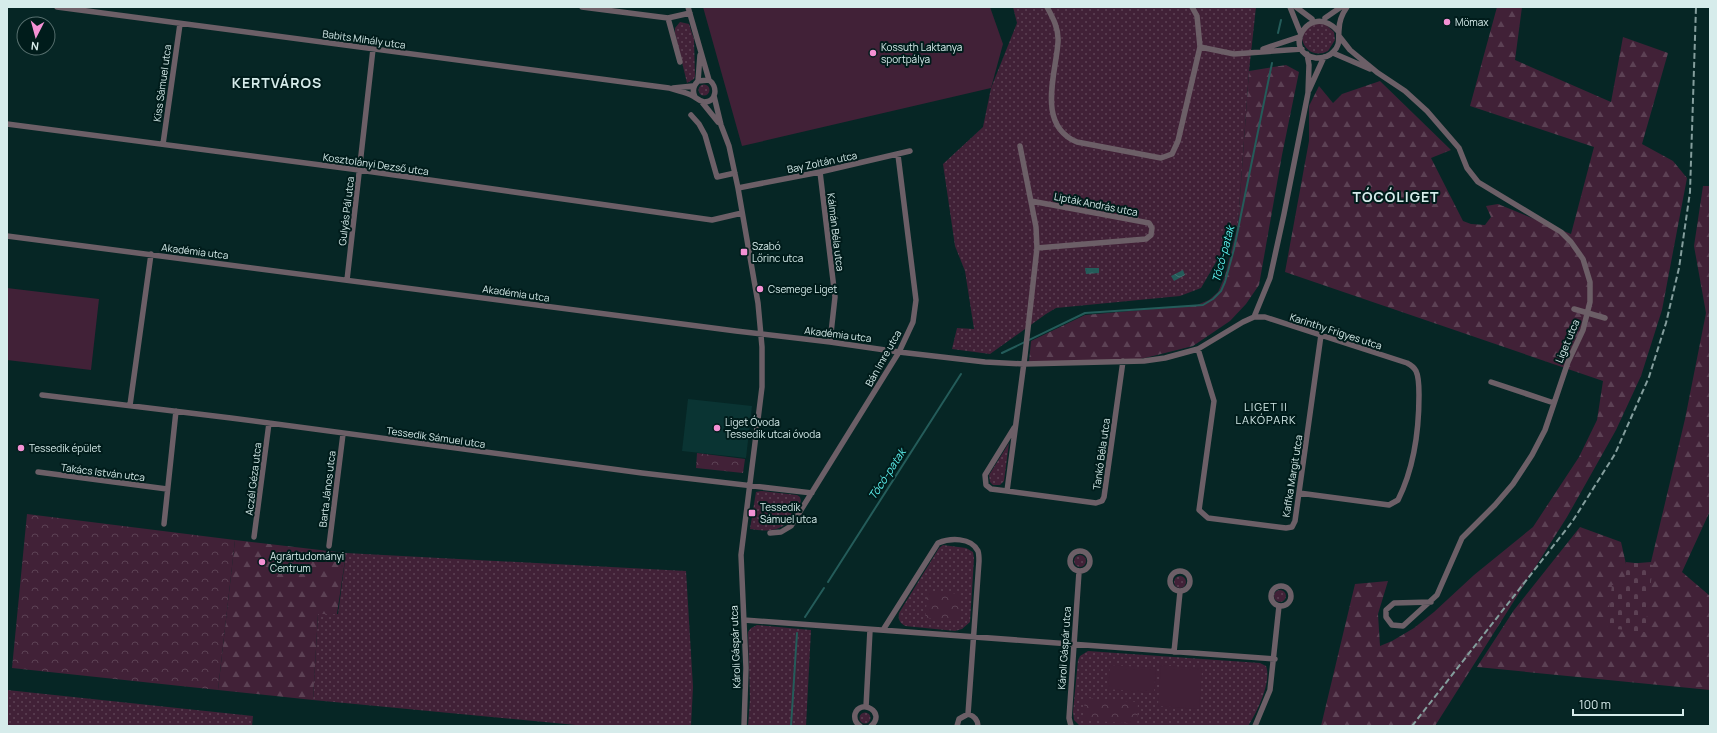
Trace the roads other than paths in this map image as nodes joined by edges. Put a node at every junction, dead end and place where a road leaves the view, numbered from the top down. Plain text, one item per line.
1 (57, 7) edge
2 (582, 7) edge
3 (1047, 7) edge
4 (1192, 7) edge
5 (1290, 7) edge
6 (1296, 7) edge
7 (1341, 7) edge
8 (1347, 7) edge
9 (689, 10) edge
10 (668, 18) junction
11 (1325, 18) junction
12 (1312, 19) junction
13 (180, 24) junction
14 (1299, 34) junction
15 (1339, 34) junction
16 (1200, 47) junction
17 (373, 49) junction
18 (1302, 49) junction
19 (700, 50) junction
20 (1254, 52) junction
21 (1333, 53) junction
22 (1307, 54) junction
23 (1324, 57) junction
24 (680, 62) dead end
25 (1378, 73) junction
26 (709, 80) junction
27 (698, 81) junction
28 (693, 86) junction
29 (669, 88) junction
30 (1308, 93) junction
31 (714, 96) junction
32 (695, 97) junction
33 (701, 101) junction
34 (691, 115) dead end
35 (7, 124) edge
36 (721, 125) junction
37 (163, 144) junction
38 (1020, 146) dead end
39 (910, 151) dead end
40 (898, 155) junction
41 (359, 170) junction
42 (820, 172) junction
43 (735, 173) junction
44 (738, 188) junction
45 (1031, 201) junction
46 (742, 213) junction
47 (7, 236) edge
48 (1037, 248) junction
49 (151, 254) junction
50 (347, 280) junction
51 (1574, 309) dead end
52 (1588, 314) junction
53 (1254, 317) junction
54 (1604, 318) dead end
55 (762, 334) junction
56 (1320, 335) junction
57 (830, 342) junction
58 (1198, 349) junction
59 (899, 352) junction
60 (1123, 361) junction
61 (1024, 364) junction
62 (1491, 382) dead end
63 (42, 395) dead end
64 (1554, 403) junction
65 (130, 405) junction
66 (176, 411) junction
67 (269, 423) junction
68 (1015, 426) junction
69 (343, 434) junction
70 (38, 472) dead end
71 (750, 485) junction
72 (167, 489) junction
73 (1007, 491) junction
74 (812, 492) junction
75 (1299, 493) junction
76 (164, 524) dead end
77 (770, 533) dead end
78 (254, 537) dead end
79 (329, 546) dead end
80 (1079, 572) dead end
81 (1180, 592) dead end
82 (1431, 602) junction
83 (1279, 606) dead end
84 (744, 620) junction
85 (870, 630) junction
86 (883, 630) junction
87 (973, 638) junction
88 (1074, 645) junction
89 (1174, 652) junction
90 (1275, 659) junction
91 (866, 707) junction
92 (968, 714) junction
93 (744, 726) edge
94 (860, 726) edge
95 (871, 726) edge
96 (957, 726) edge
97 (978, 726) edge
98 (1071, 726) edge
99 (1255, 726) edge

1 - 13 street, Babits Mihály utca
2 - 10 street
3 - 16 street
4 - 16 street
5 - 14 street
6 - 12 street
7 - 11 street
8 - 15 street
9 - 10 street
9 - 19 street
10 - 24 street
11 - 12 street
11 - 15 street
12 - 14 street
13 - 17 street, Babits Mihály utca
13 - 37 street, Kiss Sámuel utca
14 - 18 street
14 - 20 street
15 - 21 street
15 - 25 street, Liget utca
16 - 20 street
17 - 29 street, Babits Mihály utca
17 - 41 street, Gulyás Pál utca
18 - 20 street
18 - 22 street
19 - 26 street
19 - 27 street
21 - 23 street
21 - 25 street, Liget utca
22 - 23 street
22 - 30 street
23 - 30 street
25 - 52 street, Liget utca
26 - 27 street
26 - 31 street
27 - 28 street
28 - 29 street, Babits Mihály utca
28 - 32 street
29 - 32 street, Babits Mihály utca
30 - 53 street
31 - 33 street
31 - 36 street
32 - 33 street
33 - 36 street
34 - 43 street
35 - 37 street, Kosztolányi Dezső utca
36 - 43 street
37 - 41 street, Kosztolányi Dezső utca
38 - 45 street
39 - 40 street, Bay Zoltán utca
40 - 42 street, Bay Zoltán utca
40 - 59 street, Bán Imre utca
41 - 46 street, Kosztolányi Dezső utca
41 - 50 street, Gulyás Pál utca
42 - 44 street, Bay Zoltán utca
42 - 57 street, Kálmán Béla utca
43 - 44 street
44 - 46 street
45 - 48 street
45 - 48 street, Lipták András utca
46 - 55 street
47 - 49 street, Akadémia utca
48 - 61 street
49 - 50 street, Akadémia utca
49 - 65 street
50 - 55 street, Akadémia utca
51 - 52 street
52 - 54 street
52 - 64 street, Liget utca
53 - 56 street, Karinthy Frigyes utca
53 - 58 street
55 - 57 street, Akadémia utca
55 - 71 street
56 - 75 street, Kaffka Margit utca
56 - 75 street, Karinthy Frigyes utca
57 - 59 street, Akadémia utca
58 - 60 street
58 - 75 street, Kaffka Margit utca
59 - 61 street, Akadémia utca
59 - 74 street, Bán Imre utca
60 - 61 street
60 - 73 street, Tankó Béla utca
61 - 68 street, Tankó Béla utca
62 - 64 street
63 - 65 street, Tessedik Sámuel utca
64 - 82 street, Liget utca
65 - 66 street, Tessedik Sámuel utca
66 - 67 street, Tessedik Sámuel utca
66 - 72 street
67 - 69 street, Tessedik Sámuel utca
67 - 78 street, Aczél Géza utca
68 - 73 street, Tankó Béla utca
68 - 73 street, Tankó Béla utca
69 - 71 street, Tessedik Sámuel utca
69 - 79 street, Barta János utca
70 - 72 street, Takács István utca
71 - 74 street, Tessedik Sámuel utca
71 - 84 street, Károli Gáspár utca
72 - 76 street
74 - 77 street, Bán Imre utca
80 - 88 street, Károli Gáspár utca
81 - 89 street
82 - 82 street, Liget utca
83 - 90 street
84 - 85 street
84 - 93 street, Károli Gáspár utca
85 - 86 street
85 - 91 street
86 - 87 street
86 - 87 street
87 - 88 street
87 - 92 street
88 - 89 street
88 - 98 street, Károli Gáspár utca
89 - 90 street
90 - 99 street
91 - 94 street
91 - 95 street
92 - 96 street
92 - 97 street

